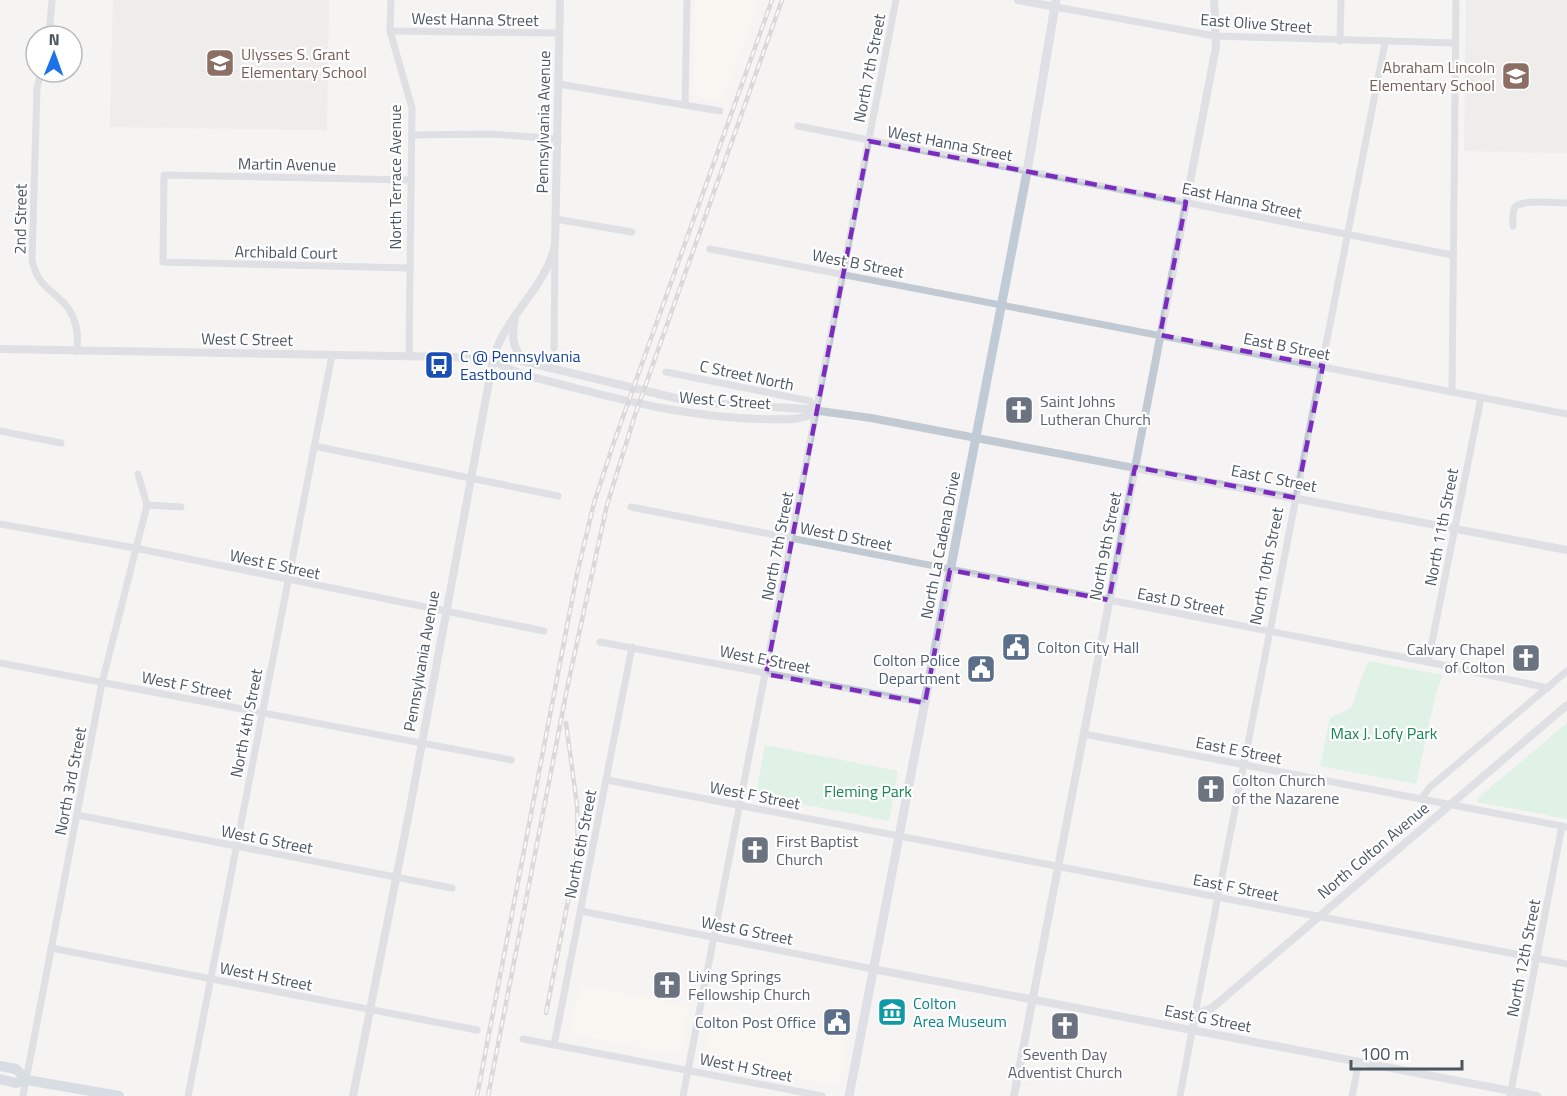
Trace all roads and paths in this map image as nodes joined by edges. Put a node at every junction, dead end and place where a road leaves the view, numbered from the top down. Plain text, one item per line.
1 (52, 0) edge
2 (391, 0) edge
3 (560, 0) edge
4 (687, 0) edge
5 (896, 0) edge
6 (1018, 0) edge
7 (1214, 0) edge
8 (1341, 0) edge
9 (1456, 0) edge
10 (1056, 4) edge
11 (50, 24) edge
12 (390, 31) junction
13 (560, 33) junction
14 (1215, 36) junction
15 (1340, 41) junction
16 (1385, 42) junction
17 (1455, 43) junction
18 (38, 84) edge
19 (559, 84) junction
20 (686, 105) junction
21 (720, 111) dead end
22 (798, 126) dead end
23 (411, 135) junction
24 (558, 140) junction
25 (869, 141) junction
26 (1027, 172) junction
27 (410, 180) junction
28 (1186, 202) junction
29 (1567, 203) edge
30 (555, 219) junction
31 (1513, 226) dead end
32 (632, 232) dead end
33 (1346, 236) junction
34 (555, 245) junction
35 (710, 249) dead end
36 (1452, 255) junction
37 (163, 262) joint
38 (409, 268) junction
39 (844, 274) junction
40 (1001, 305) junction
41 (515, 316) junction
42 (1160, 335) junction
43 (554, 348) dead end
44 (0, 349) edge
45 (77, 351) junction
46 (332, 355) junction
47 (409, 357) junction
48 (493, 360) junction
49 (526, 363) junction
50 (1323, 366) junction
51 (666, 372) dead end
52 (1452, 392) junction
53 (1481, 398) junction
54 (817, 412) junction
55 (1567, 414) edge
56 (0, 431) edge
57 (976, 438) junction
58 (61, 443) dead end
59 (314, 446) junction
60 (1135, 467) junction
61 (138, 474) dead end
62 (471, 476) junction
63 (558, 496) dead end
64 (1296, 498) junction
65 (147, 505) junction
66 (181, 507) dead end
67 (631, 507) dead end
68 (0, 524) edge
69 (1455, 528) junction
70 (792, 539) junction
71 (135, 548) junction
72 (1567, 550) edge
73 (950, 570) junction
74 (287, 581) junction
75 (1109, 600) junction
76 (446, 612) junction
77 (544, 631) dead end
78 (1268, 632) junction
79 (600, 642) dead end
80 (633, 647) junction
81 (1428, 662) junction
82 (0, 663) edge
83 (1567, 671) edge
84 (766, 674) junction
85 (102, 682) junction
86 (1548, 688) junction
87 (925, 703) junction
88 (1567, 705) edge
89 (261, 713) junction
90 (1084, 734) junction
91 (421, 743) junction
92 (511, 760) dead end
93 (1243, 765) junction
94 (607, 780) junction
95 (1421, 799) junction
96 (1451, 804) junction
97 (740, 806) junction
98 (77, 815) junction
99 (1565, 826) edge
100 (899, 836) junction
101 (236, 846) junction
102 (1058, 867) junction
103 (396, 878) junction
104 (452, 888) dead end
105 (1218, 897) junction
106 (581, 911) junction
107 (1318, 917) junction
108 (714, 937) junction
109 (51, 948) junction
110 (1536, 958) junction
111 (1567, 964) edge
112 (873, 969) junction
113 (210, 979) junction
114 (1032, 999) junction
115 (368, 1010) junction
116 (1195, 1014) junction
117 (477, 1030) dead end
118 (1192, 1031) junction
119 (522, 1039) dead end
120 (554, 1045) junction
121 (1359, 1062) junction
122 (0, 1066) edge
123 (688, 1070) junction
124 (0, 1079) edge
125 (27, 1080) junction
126 (1510, 1093) edge
127 (23, 1096) edge
128 (119, 1096) edge
129 (188, 1096) edge
130 (353, 1096) edge
131 (683, 1096) edge
132 (822, 1096) edge
133 (849, 1096) edge
134 (1014, 1096) edge
135 (1180, 1096) edge
136 (1352, 1096) edge
137 (1538, 1096) edge

1 - 11 street
2 - 12 street, North Terrace Avenue
3 - 13 street, Pennsylvania Avenue
4 - 20 street
5 - 25 street, North 7th Street
6 - 10 street
7 - 14 street, North 9th Street
8 - 15 street
9 - 17 street
10 - 14 street, East Olive Street
10 - 26 main road, North La Cadena Drive
12 - 13 street, West Hanna Street
12 - 23 street, North Terrace Avenue
13 - 19 street, Pennsylvania Avenue
14 - 15 street, East Olive Street
14 - 28 street, North 9th Street
15 - 16 street, East Olive Street
16 - 17 street, East Olive Street
16 - 33 street, North 10th Street
17 - 36 street
18 - 45 street, 2nd Street
19 - 20 street
19 - 24 street, Pennsylvania Avenue
20 - 21 street
22 - 25 street, West Hanna Street
23 - 24 street
23 - 27 street, North Terrace Avenue
24 - 30 street, Pennsylvania Avenue
25 - 26 street, West Hanna Street
25 - 39 street, North 7th Street
26 - 28 street, East Hanna Street
26 - 40 main road, North La Cadena Drive
27 - 37 street, Martin Avenue
27 - 38 street, North Terrace Avenue
28 - 33 street, East Hanna Street
28 - 42 street, North 9th Street
29 - 31 street
30 - 32 street
30 - 34 street, Pennsylvania Avenue
33 - 36 street, East Hanna Street
33 - 50 street, North 10th Street
34 - 41 street, Pennsylvania Avenue
34 - 43 street, Pennsylvania Avenue
35 - 39 street, West B Street
36 - 52 street
37 - 38 street, Archibald Court
38 - 47 street, North Terrace Avenue
39 - 40 street, West B Street
39 - 54 street, North 7th Street
40 - 42 street, East B Street
40 - 57 main road, North La Cadena Drive
41 - 48 street, Pennsylvania Avenue
41 - 49 street
42 - 50 street, East B Street
42 - 60 street, North 9th Street
44 - 45 street, West C Street
45 - 46 street, West C Street
46 - 47 street, West C Street
46 - 59 street, North 4th Street
47 - 48 street, West C Street
48 - 49 street, West C Street
48 - 54 street, West C Street
48 - 62 street, Pennsylvania Avenue
49 - 54 street, West C Street
50 - 52 street, East B Street
50 - 64 street, North 10th Street
51 - 54 street, C Street North
52 - 53 street, East B Street
53 - 55 street, East B Street
53 - 69 street, North 11th Street
54 - 57 street, West C Street
54 - 70 street, North 7th Street
56 - 58 street
57 - 60 street, East C Street
57 - 73 main road, North La Cadena Drive
59 - 62 street
59 - 74 street, North 4th Street
60 - 64 street, East C Street
60 - 75 street, North 9th Street
61 - 65 street
62 - 63 street
62 - 76 street, Pennsylvania Avenue
64 - 69 street, East C Street
64 - 78 street, North 10th Street
65 - 66 street
65 - 71 street, North 3rd Street
67 - 70 street, West D Street
68 - 71 street, West E Street
69 - 72 street, East C Street
69 - 81 street, North 11th Street
70 - 73 street, West D Street
70 - 84 street, North 7th Street
71 - 74 street, West E Street
71 - 85 street, North 3rd Street
73 - 75 street, East D Street
73 - 87 main road, North La Cadena Drive
74 - 76 street, West E Street
74 - 89 street, North 4th Street
75 - 78 street, East D Street
75 - 90 street, North 9th Street
76 - 77 street, West E Street
76 - 91 street, Pennsylvania Avenue
78 - 81 street, East D Street
78 - 93 street, North 10th Street
79 - 80 street, West E Street
80 - 84 street, West E Street
80 - 94 street, North 6th Street
81 - 86 street, East D Street
82 - 85 street, West F Street
83 - 86 street, North Colton Avenue
84 - 87 street, West E Street
84 - 97 street, North 7th Street
85 - 89 street, West F Street
85 - 98 street, North 3rd Street
86 - 95 street, North Colton Avenue
87 - 100 main road, North La Cadena Drive
88 - 96 street, North Colton Avenue
89 - 91 street, West F Street
89 - 101 street, North 4th Street
90 - 93 street, East E Street
90 - 102 street, North 9th Street
91 - 92 street, West F Street
91 - 103 street, Pennsylvania Avenue
93 - 95 street, East E Street
93 - 105 street, North 10th Street
94 - 97 street, West F Street
94 - 106 street, North 6th Street
95 - 96 street, East E Street
96 - 99 street, East E Street
96 - 107 street, North Colton Avenue
97 - 100 street, West F Street
97 - 108 street, North 7th Street
98 - 101 street, West G Street
98 - 109 street, North 3rd Street
99 - 110 street, North 12th Street
100 - 102 street, East F Street
100 - 112 main road, North La Cadena Drive
101 - 103 street, West G Street
101 - 113 street, North 4th Street
102 - 105 street, East F Street
102 - 114 street, North 9th Street
103 - 104 street, West G Street
103 - 115 street, Pennsylvania Avenue
105 - 107 street, East F Street
105 - 116 street, North 10th Street
106 - 108 street, West G Street
106 - 120 street, North 6th Street
107 - 110 street, East F Street
107 - 116 street, North Colton Avenue
108 - 112 street, West G Street
108 - 123 street, North 7th Street
109 - 113 street, West H Street
109 - 125 street, North 3rd Street
110 - 111 street, East F Street
110 - 126 street, North 12th Street
112 - 114 street, East G Street
112 - 133 main road, North La Cadena Drive
113 - 115 street, West H Street
113 - 129 street, North 4th Street
114 - 118 street, East G Street
114 - 134 street, North 9th Street
115 - 117 street, West H Street
115 - 130 street, Pennsylvania Avenue
116 - 118 street, North 10th Street
118 - 121 street, East G Street
118 - 135 street, North 10th Street
119 - 120 street, West H Street
120 - 123 street, West H Street
121 - 126 street, East G Street
121 - 136 street
122 - 125 main road
123 - 131 street, North 7th Street
123 - 132 street, West H Street
124 - 125 main road
125 - 127 street, North 3rd Street
125 - 128 main road
126 - 137 street, East G Street

